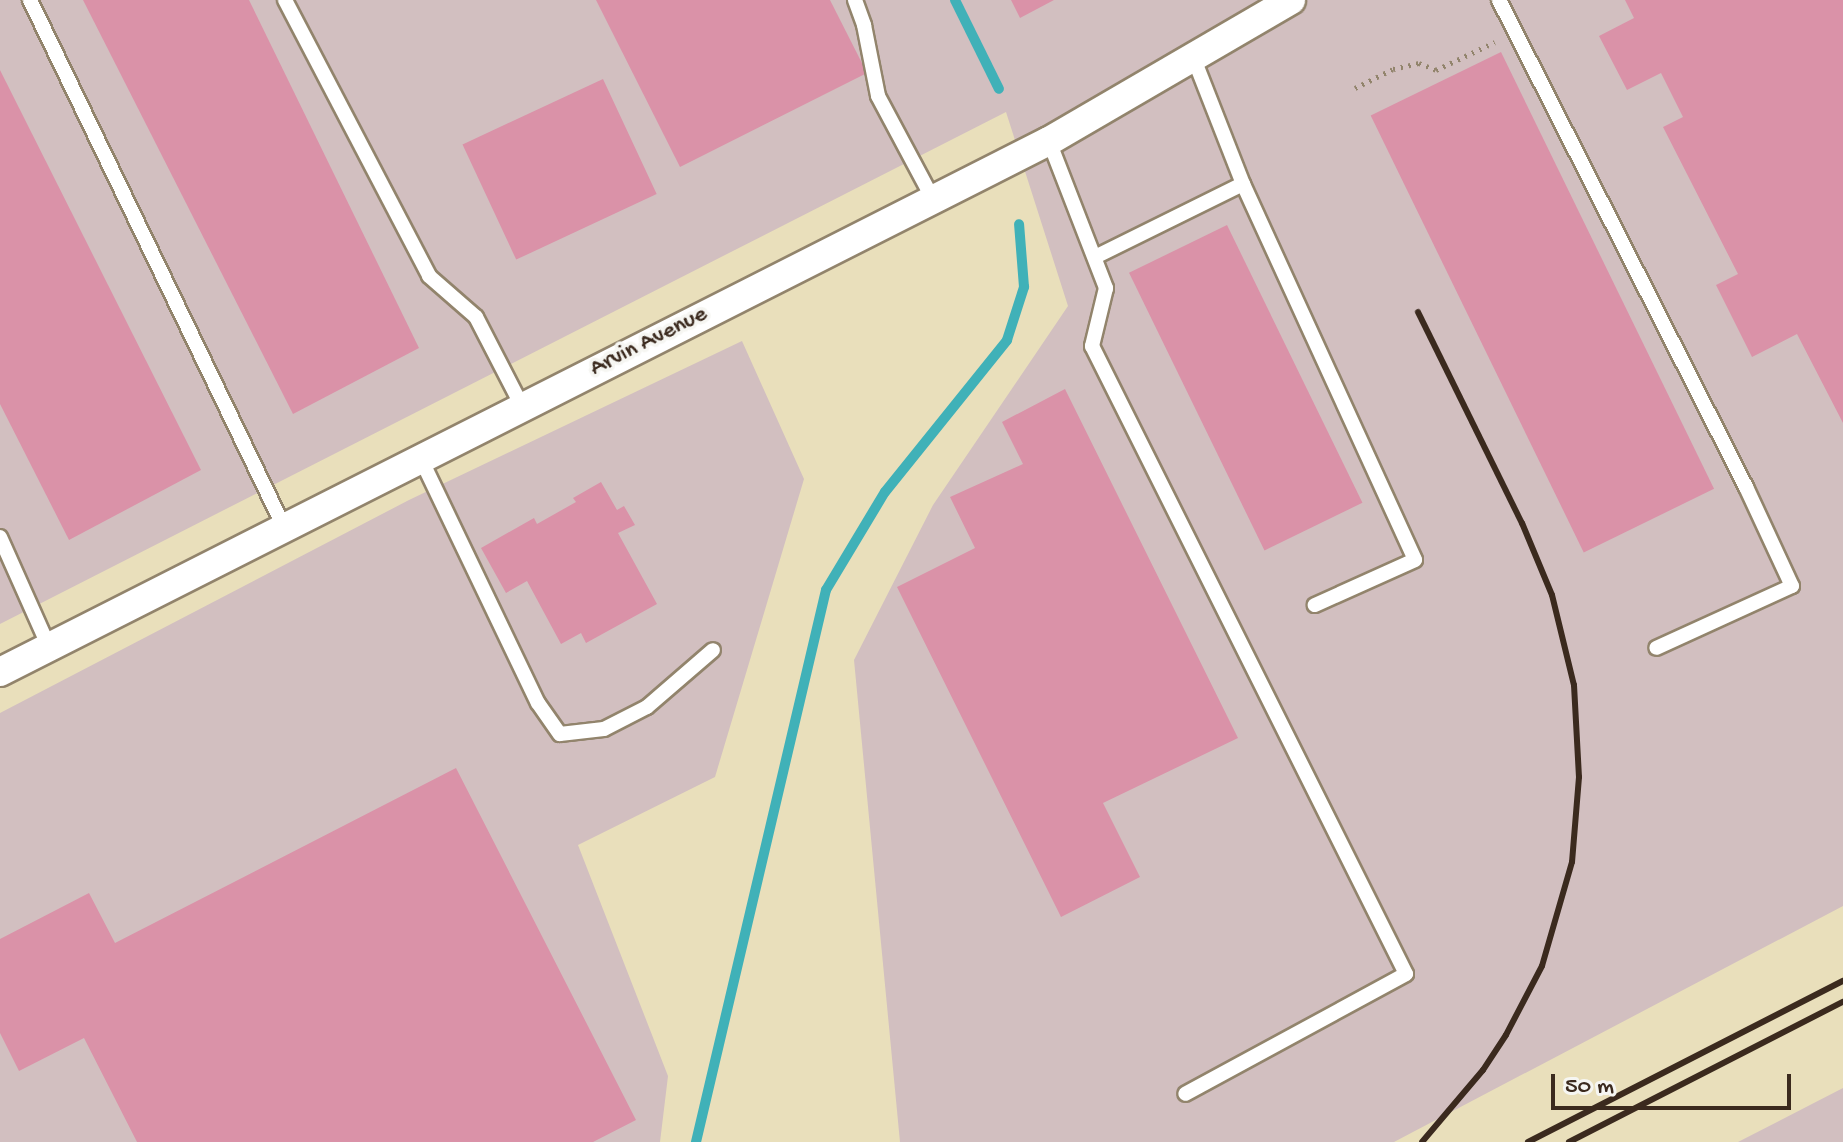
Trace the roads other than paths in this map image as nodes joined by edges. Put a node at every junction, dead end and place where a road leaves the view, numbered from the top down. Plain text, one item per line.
1 (30, 0) edge
2 (285, 0) edge
3 (855, 0) edge
4 (1291, 0) edge
5 (1499, 0) edge
6 (1194, 59) junction
7 (1049, 141) junction
8 (1243, 184) junction
9 (933, 199) junction
10 (1095, 257) junction
11 (522, 406) junction
12 (420, 457) junction
13 (284, 527) junction
14 (0, 537) edge
15 (1315, 605) dead end
16 (49, 647) junction
17 (1656, 648) dead end
18 (713, 650) dead end
19 (0, 672) edge
20 (1185, 1094) dead end

1 - 13 lane
2 - 11 lane
3 - 9 lane
4 - 6 street, Arvin Avenue
5 - 17 lane
6 - 7 street, Arvin Avenue
6 - 8 lane
7 - 9 street, Arvin Avenue
7 - 10 lane
8 - 10 lane
8 - 15 lane
9 - 11 street, Arvin Avenue
10 - 20 lane
11 - 12 street, Arvin Avenue
12 - 13 street, Arvin Avenue
12 - 18 lane
13 - 16 street, Arvin Avenue
14 - 16 lane
16 - 19 street, Arvin Avenue

